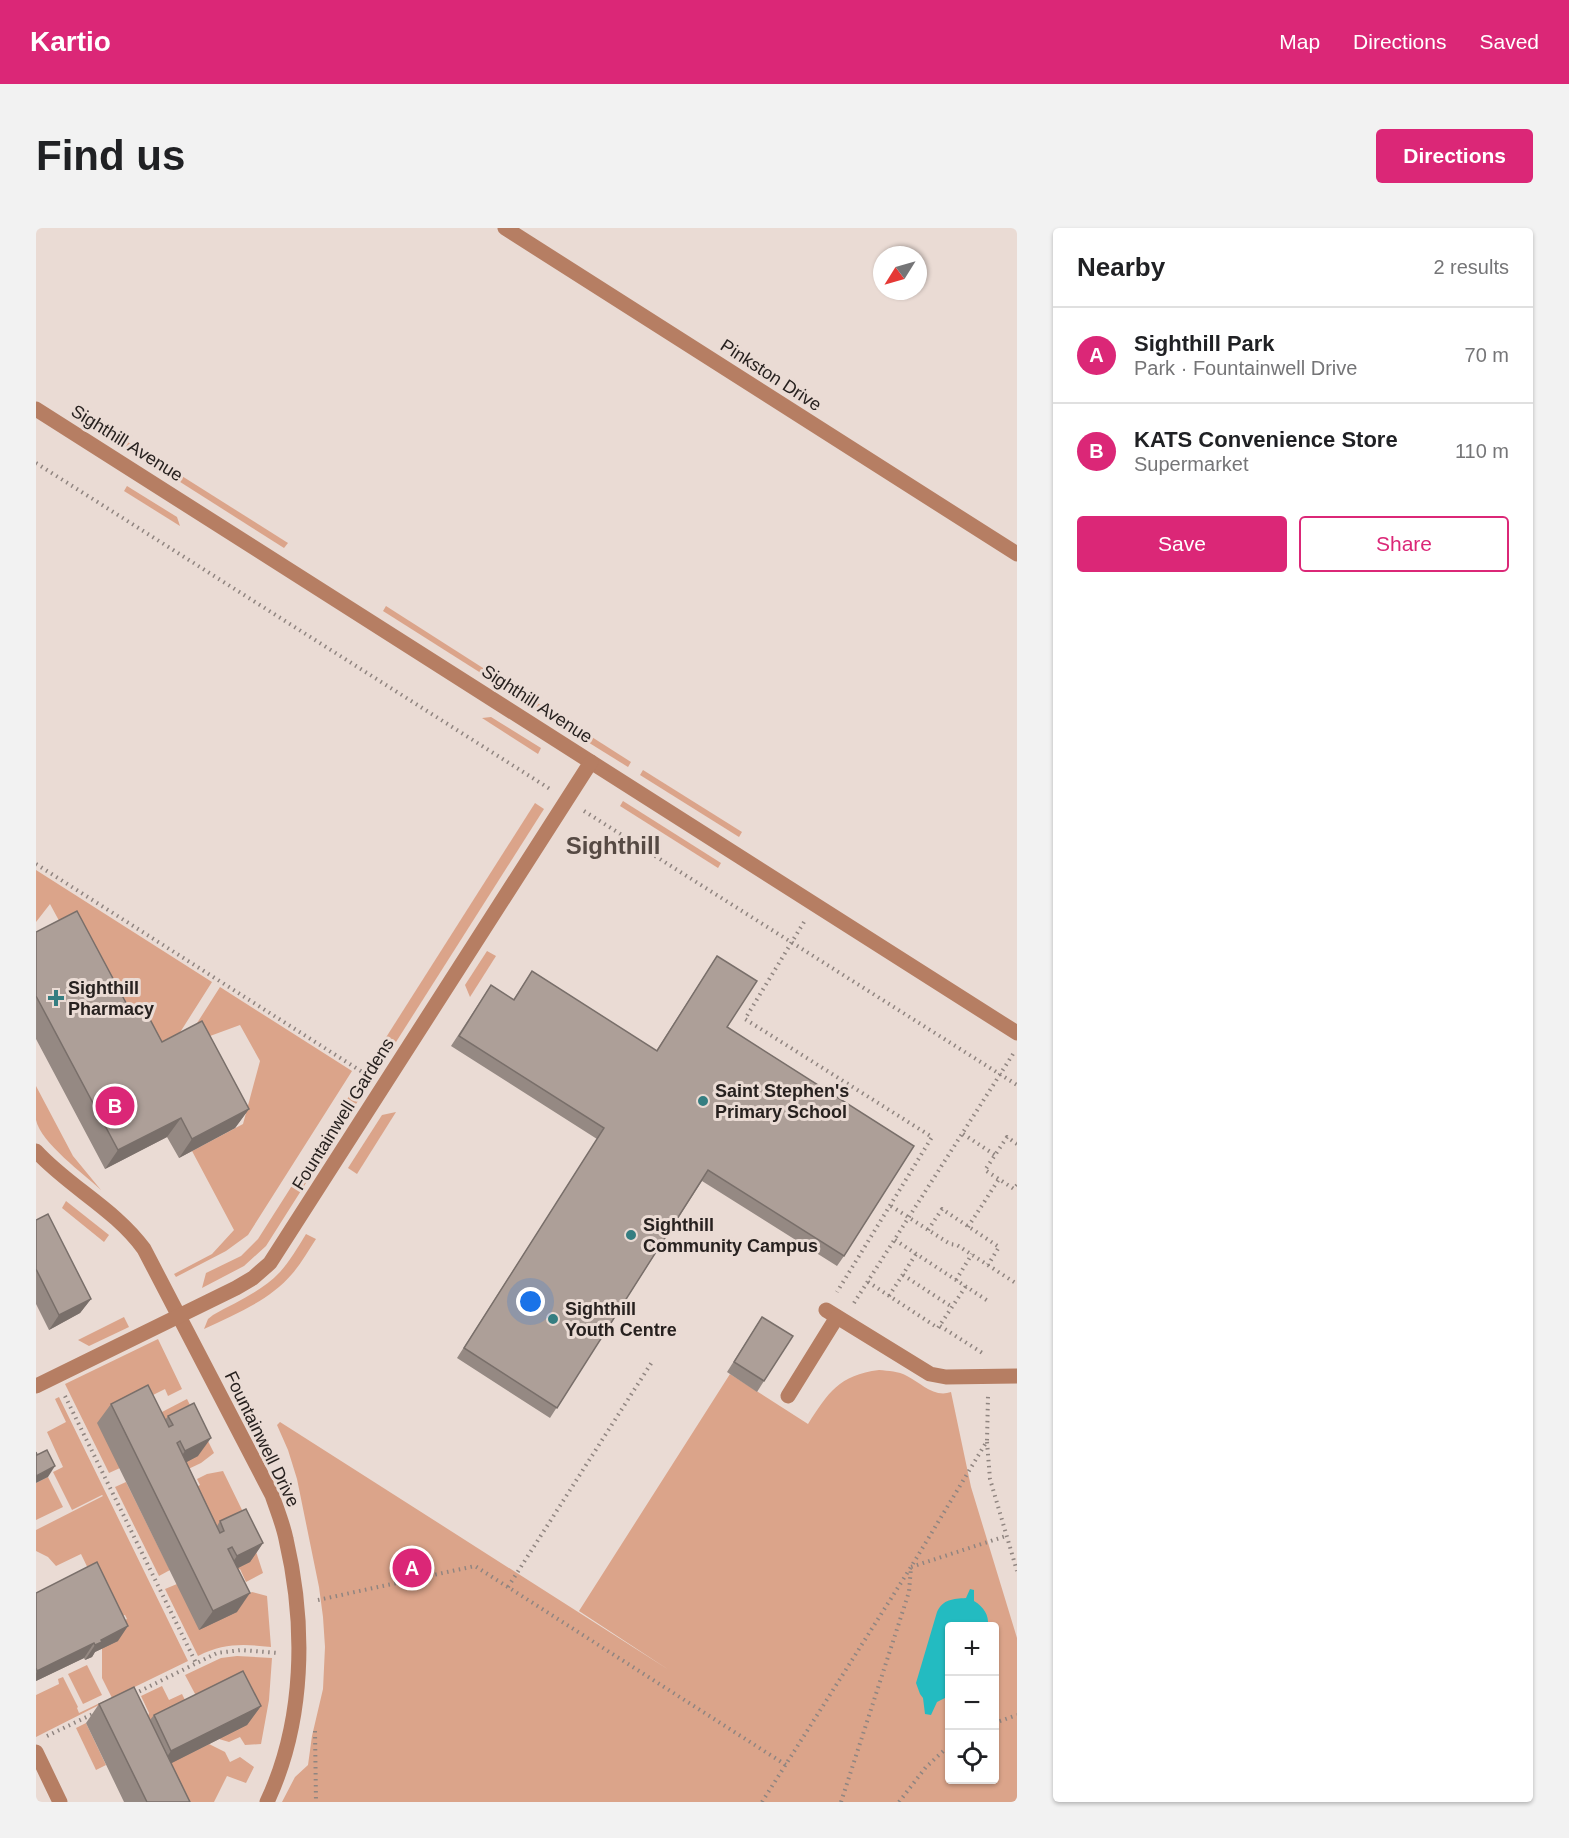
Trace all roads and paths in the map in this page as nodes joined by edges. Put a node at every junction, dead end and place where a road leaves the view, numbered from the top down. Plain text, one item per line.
1 (505, 228) edge
2 (36, 409) edge
3 (36, 463) edge
4 (1017, 554) edge
5 (591, 762) junction
6 (567, 800) junction
7 (36, 864) edge
8 (816, 904) junction
9 (792, 943) junction
10 (1017, 1033) edge
11 (1017, 1049) edge
12 (1000, 1075) junction
13 (384, 1086) junction
14 (1017, 1086) edge
15 (963, 1134) junction
16 (1017, 1144) edge
17 (36, 1151) edge
18 (995, 1155) junction
19 (999, 1179) junction
20 (1017, 1185) edge
21 (891, 1206) junction
22 (909, 1217) junction
23 (968, 1227) junction
24 (928, 1230) junction
25 (895, 1239) junction
26 (917, 1254) junction
27 (972, 1254) junction
28 (988, 1265) junction
29 (903, 1275) junction
30 (956, 1280) junction
31 (868, 1282) junction
32 (1017, 1284) edge
33 (966, 1286) junction
34 (889, 1296) junction
35 (988, 1301) dead end
36 (952, 1307) junction
37 (178, 1316) junction
38 (835, 1316) junction
39 (940, 1326) junction
40 (652, 1362) dead end
41 (1017, 1376) edge
42 (989, 1377) junction
43 (36, 1386) edge
44 (64, 1396) dead end
45 (788, 1396) dead end
46 (987, 1441) junction
47 (1006, 1536) junction
48 (911, 1567) junction
49 (1017, 1571) edge
50 (508, 1587) junction
51 (297, 1605) junction
52 (298, 1655) junction
53 (196, 1663) junction
54 (130, 1695) edge
55 (296, 1704) junction
56 (99, 1711) dead end
57 (1017, 1715) edge
58 (999, 1721) edge
59 (46, 1737) dead end
60 (945, 1750) edge
61 (36, 1752) edge
62 (786, 1765) junction
63 (60, 1802) edge
64 (267, 1802) edge
65 (316, 1802) edge
66 (762, 1802) edge
67 (841, 1802) edge
68 (899, 1802) edge

1 - 4 street, Pinkston Drive
2 - 5 street, Sighthill Avenue
3 - 6 path
5 - 6 street, Fountainwell Gardens
5 - 8 street, Sighthill Avenue
6 - 9 path
6 - 13 street, Fountainwell Gardens
7 - 13 path
8 - 9 path
8 - 10 street, Sighthill Avenue
9 - 12 path
9 - 21 path
11 - 12 path
12 - 14 path
12 - 15 path
13 - 37 street, Fountainwell Gardens
15 - 18 path
15 - 22 path
16 - 18 path
17 - 37 street, Fountainwell Drive
18 - 19 path
19 - 20 path
19 - 23 path
21 - 22 path
21 - 38 path
22 - 24 path
22 - 25 path
23 - 24 path
23 - 28 path
24 - 27 path
25 - 26 path
25 - 31 path
26 - 29 path
26 - 30 path
27 - 28 path
27 - 30 path
28 - 32 path
29 - 34 path
29 - 36 path
30 - 33 path
31 - 34 path
31 - 38 path
33 - 35 path
33 - 36 path
34 - 39 path
36 - 39 path
37 - 43 street, Fountainwell Gardens
37 - 51 street, Fountainwell Drive
38 - 42 street
38 - 45 street
39 - 42 path
40 - 50 path
41 - 42 street
42 - 46 path
44 - 53 path
46 - 47 path
46 - 48 path
47 - 48 path
47 - 49 path
48 - 62 path
48 - 67 path
50 - 51 path
50 - 62 path
51 - 52 street, Fountainwell Drive
52 - 53 path
52 - 55 street, Fountainwell Drive
53 - 54 path
55 - 64 street, Fountainwell Drive
55 - 65 path
56 - 59 path
57 - 58 path
60 - 68 path
61 - 63 street
62 - 66 path

